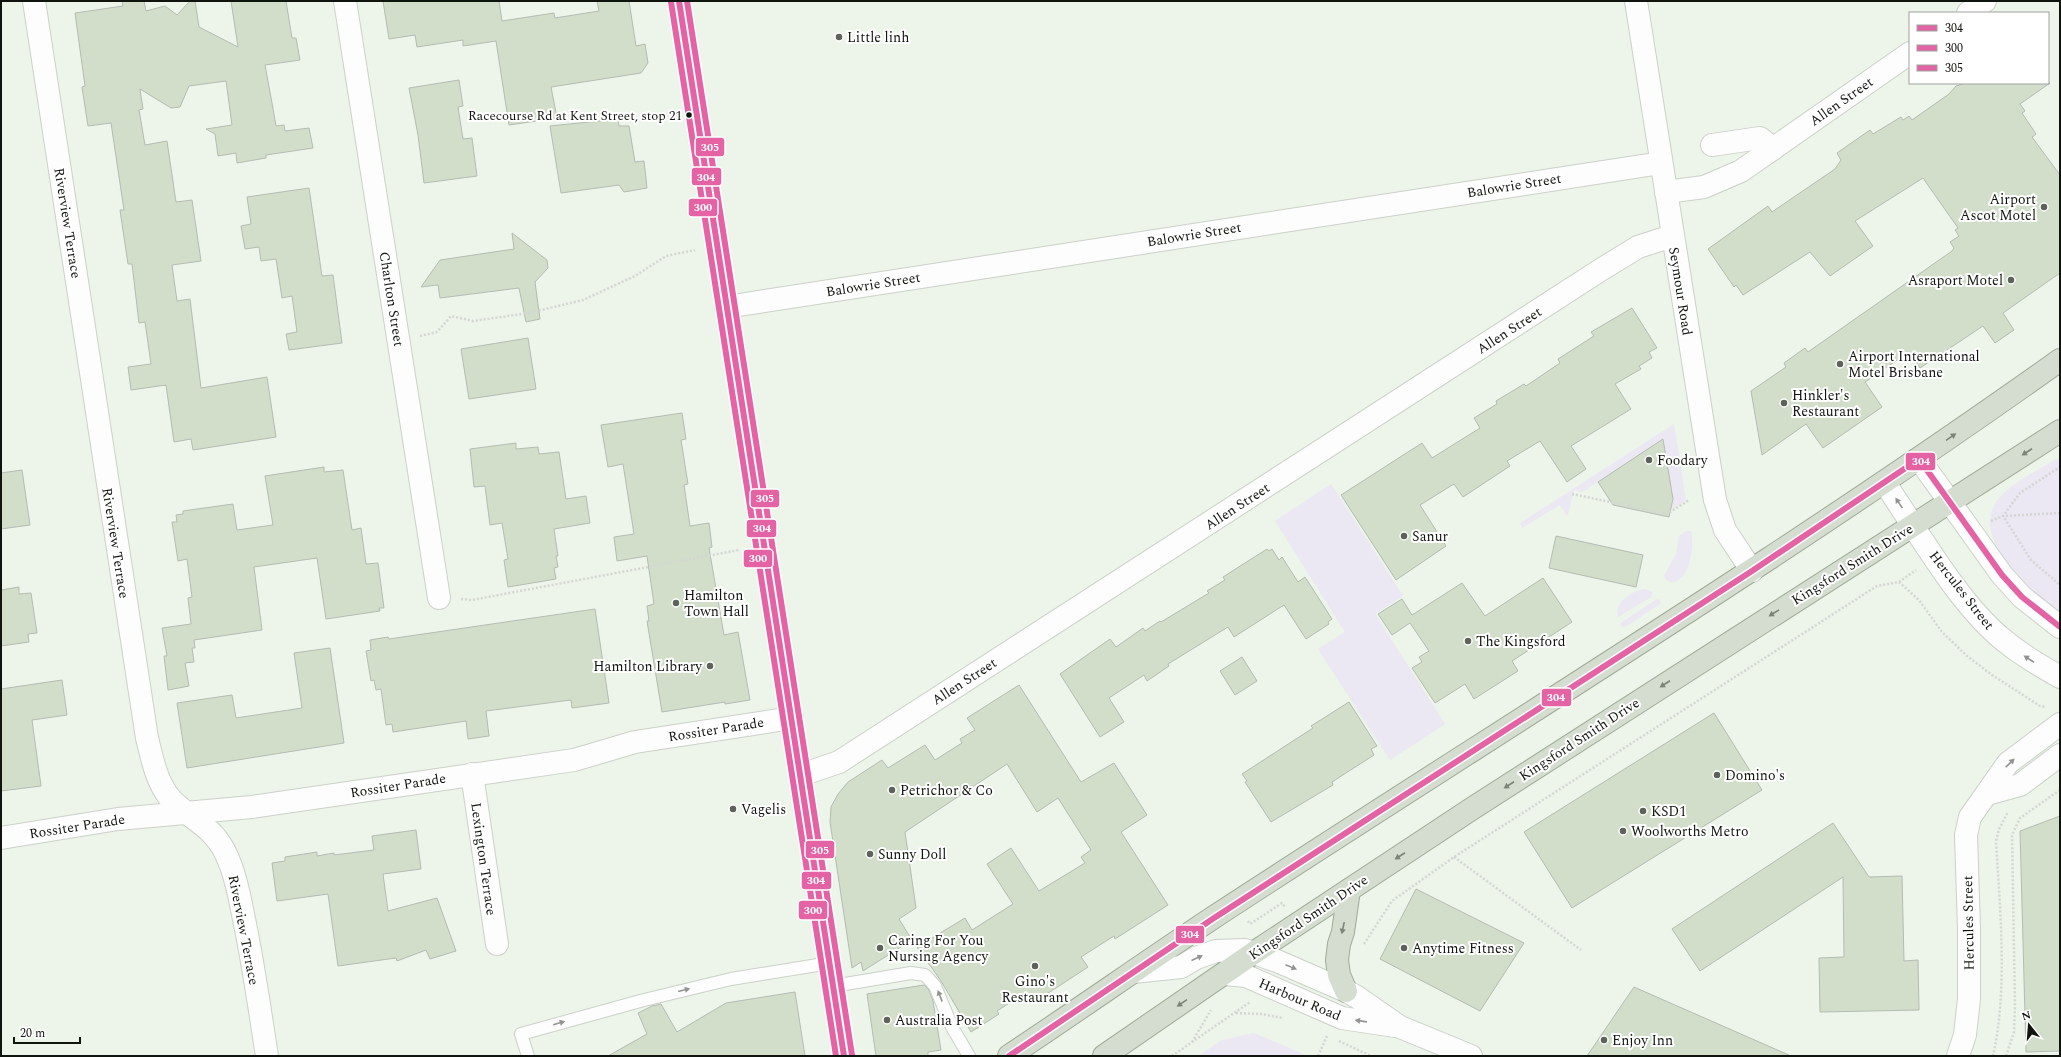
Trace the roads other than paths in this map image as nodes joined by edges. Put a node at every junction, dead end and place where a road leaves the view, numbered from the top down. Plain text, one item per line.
1 (34, 1) edge
2 (345, 1) edge
3 (679, 1) edge
4 (1636, 1) edge
5 (1985, 1) edge
6 (1969, 12) edge
7 (1909, 54) edge
8 (1712, 145) dead end
9 (1773, 149) junction
10 (1661, 162) junction
11 (1666, 192) junction
12 (1672, 236) junction
13 (726, 307) junction
14 (2060, 360) edge
15 (2060, 431) edge
16 (1919, 459) junction
17 (1884, 482) junction
18 (1950, 501) junction
19 (1913, 525) junction
20 (1752, 571) junction
21 (439, 598) road end
22 (2060, 627) edge
23 (2060, 677) edge
24 (2057, 717) edge
25 (792, 718) junction
26 (2060, 756) edge
27 (472, 774) junction
28 (801, 775) junction
29 (1987, 794) junction
30 (188, 812) junction
31 (1, 838) edge
32 (1349, 890) junction
33 (497, 944) dead end
34 (1255, 952) junction
35 (830, 963) junction
36 (1133, 972) junction
37 (1225, 974) junction
38 (833, 986) junction
39 (1346, 991) junction
40 (1400, 1027) junction
41 (267, 1056) edge
42 (528, 1056) edge
43 (844, 1056) edge
44 (969, 1056) edge
45 (1010, 1056) edge
46 (1104, 1056) edge
47 (1470, 1056) edge
48 (1958, 1056) edge

1 - 30 street, Riverview Terrace
2 - 21 street, Charlton Street
3 - 13 street
4 - 10 street, Seymour Road
5 - 6 street
7 - 9 street, Allen Street
8 - 9 street
9 - 11 street, Allen Street
10 - 11 street, Seymour Road
10 - 13 street, Balowrie Street
11 - 12 street, Seymour Road
12 - 20 street, Seymour Road
12 - 28 street, Allen Street
13 - 25 street
16 -> 14 highway
15 -> 18 highway, Kingsford Smith Drive
16 - 17 highway
16 - 18 street
19 -> 17 street, Hercules Street
17 - 20 highway
18 - 19 highway, Kingsford Smith Drive
18 - 22 street
23 -> 19 street, Hercules Street
19 -> 32 highway, Kingsford Smith Drive
20 - 36 highway
29 -> 24 street, Hercules Street
25 - 27 street, Rossiter Parade
25 - 28 street
26 - 29 street
27 - 30 street, Rossiter Parade
27 - 33 street, Lexington Terrace
28 - 35 street
29 - 48 street, Hercules Street
30 - 31 street, Rossiter Parade
30 - 41 street, Riverview Terrace
32 - 34 highway, Kingsford Smith Drive
32 -> 39 highway
36 -> 34 street, Harbour Road
34 - 37 highway, Kingsford Smith Drive
34 -> 39 street, Harbour Road
35 - 38 street
42 -> 35 lane
36 - 45 highway
40 -> 37 street, Harbour Road
37 -> 46 highway, Kingsford Smith Drive
38 - 43 street
44 -> 38 lane
39 - 40 street, Harbour Road
40 - 47 street, Harbour Road

